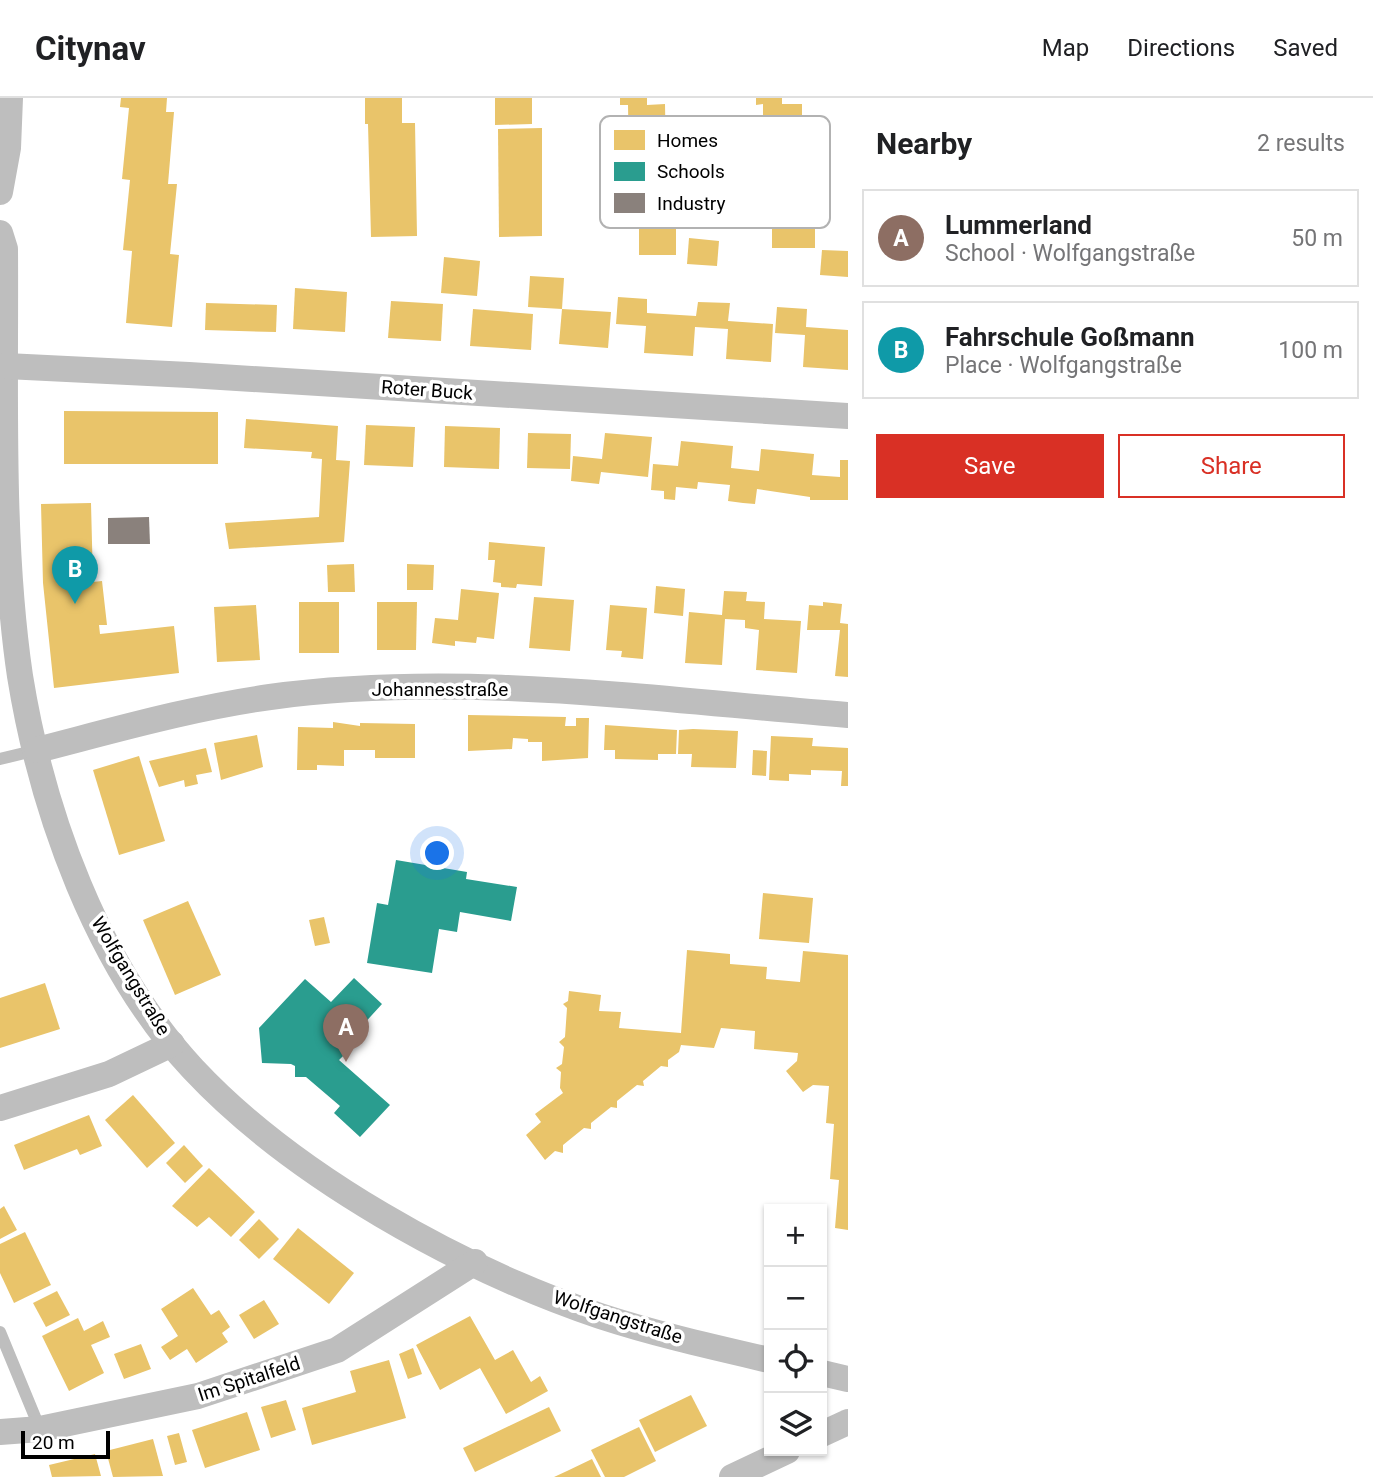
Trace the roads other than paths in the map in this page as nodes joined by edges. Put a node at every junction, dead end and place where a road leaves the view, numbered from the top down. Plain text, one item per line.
1 (10, 98) edge
2 (0, 192) edge
3 (0, 233) edge
4 (6, 366) junction
5 (848, 416) edge
6 (848, 715) edge
7 (37, 750) junction
8 (0, 759) edge
9 (172, 1044) junction
10 (0, 1108) edge
11 (475, 1262) junction
12 (0, 1332) edge
13 (764, 1359) edge
14 (827, 1374) edge
15 (848, 1379) edge
16 (848, 1422) edge
17 (40, 1429) junction
18 (0, 1432) edge
19 (827, 1432) edge
20 (776, 1456) edge
21 (732, 1477) edge

1 - 2 street
3 - 4 street, Wolfgangstraße
4 - 5 street, Roter Buck
4 - 7 street, Wolfgangstraße
6 - 7 street, Johannesstraße
7 - 8 lane
7 - 9 street, Wolfgangstraße
9 - 10 street
9 - 11 street, Wolfgangstraße
11 - 13 street, Wolfgangstraße
11 - 17 street, Im Spitalfeld
12 - 17 lane
14 - 15 street
16 - 19 street
17 - 18 street, Im Spitalfeld
20 - 21 street

